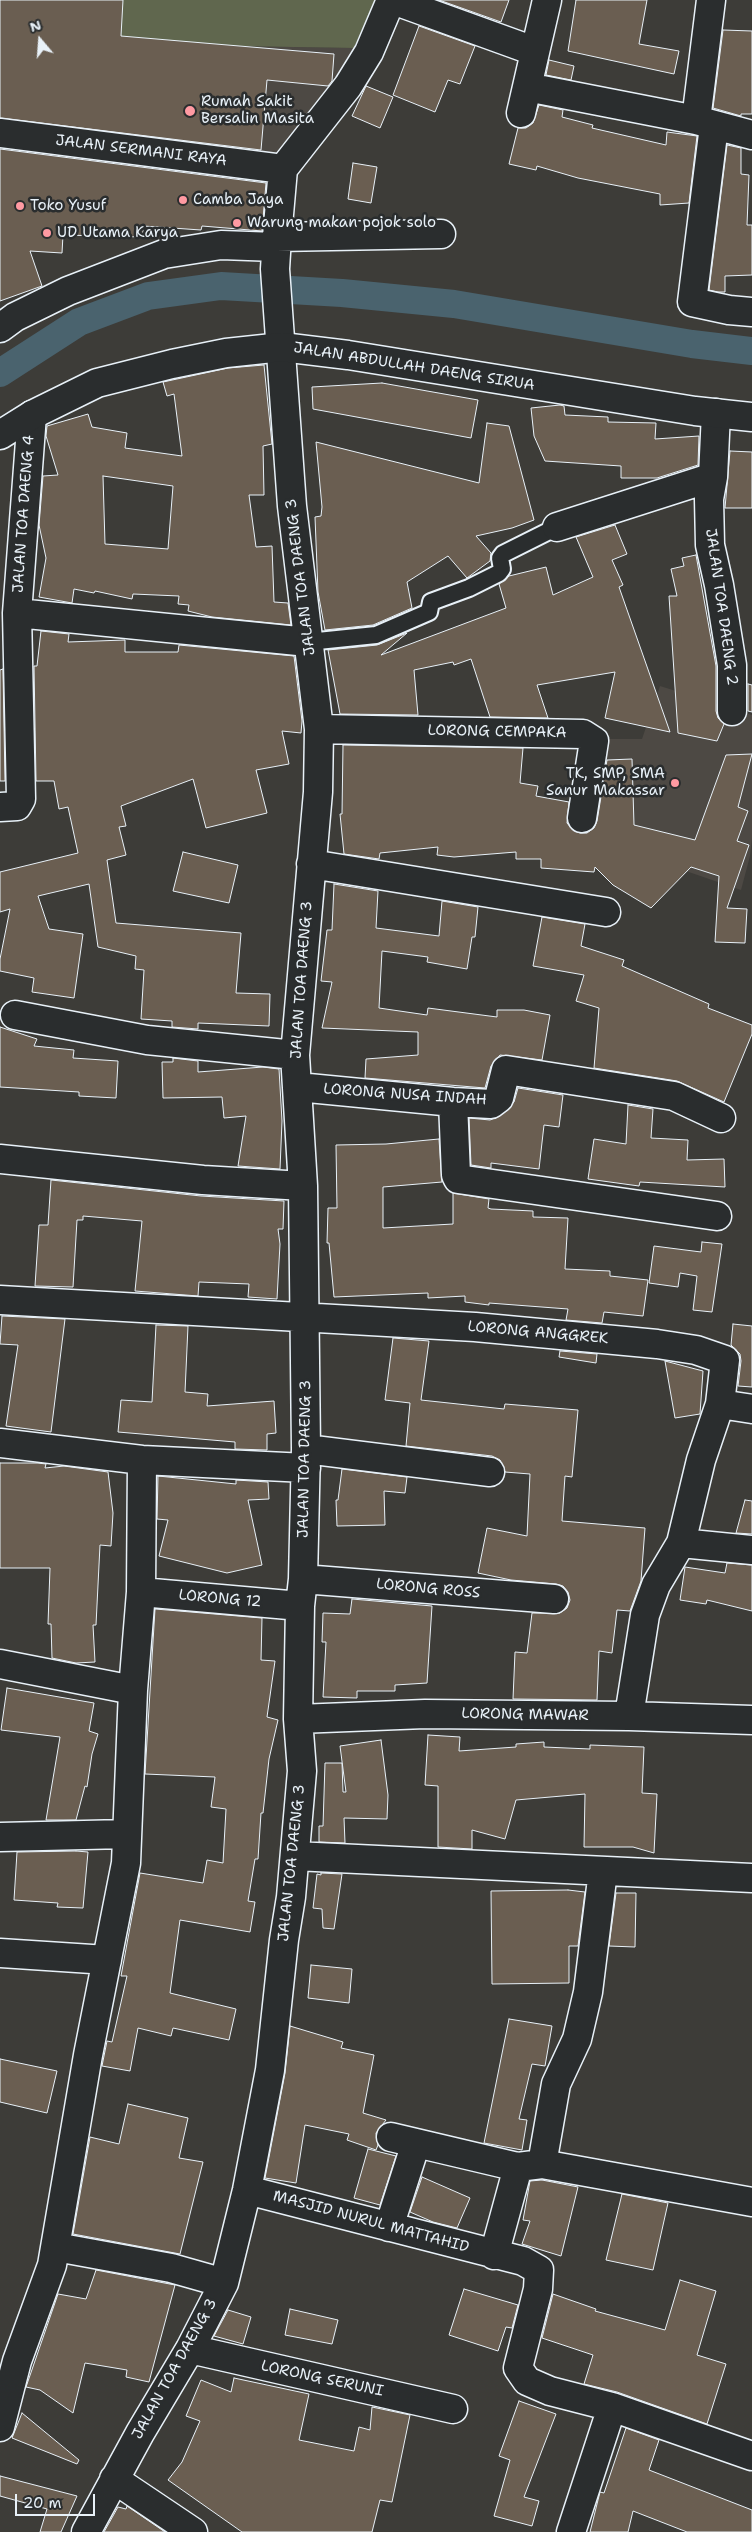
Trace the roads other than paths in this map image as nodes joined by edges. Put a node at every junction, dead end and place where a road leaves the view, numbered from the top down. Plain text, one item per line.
1 (392, 0) edge
2 (547, 0) edge
3 (711, 0) edge
4 (534, 51) junction
5 (705, 123) junction
6 (0, 133) edge
7 (752, 135) edge
8 (283, 169) junction
9 (441, 234) dead end
10 (276, 251) junction
11 (752, 312) edge
12 (0, 328) edge
13 (282, 339) junction
14 (716, 413) junction
15 (32, 415) junction
16 (752, 418) edge
17 (0, 435) edge
18 (713, 476) junction
19 (557, 527) joint
20 (17, 614) junction
21 (308, 642) junction
22 (732, 711) dead end
23 (319, 729) junction
24 (0, 807) edge
25 (582, 818) dead end
26 (311, 864) junction
27 (606, 912) dead end
28 (16, 1015) dead end
29 (295, 1055) junction
30 (298, 1087) junction
31 (453, 1102) junction
32 (721, 1118) dead end
33 (0, 1159) edge
34 (303, 1186) junction
35 (717, 1216) dead end
36 (0, 1300) edge
37 (305, 1318) junction
38 (720, 1404) junction
39 (752, 1409) edge
40 (0, 1443) edge
41 (306, 1458) junction
42 (142, 1460) junction
43 (490, 1472) dead end
44 (681, 1543) junction
45 (752, 1550) edge
46 (303, 1579) junction
47 (141, 1592) junction
48 (554, 1599) dead end
49 (300, 1606) junction
50 (0, 1664) edge
51 (134, 1690) junction
52 (629, 1716) junction
53 (298, 1719) junction
54 (752, 1720) edge
55 (126, 1834) junction
56 (0, 1837) edge
57 (295, 1856) junction
58 (603, 1871) junction
59 (752, 1878) edge
60 (0, 1953) edge
61 (107, 1960) junction
62 (530, 2165) junction
63 (247, 2190) junction
64 (752, 2202) edge
65 (389, 2227) junction
66 (56, 2247) junction
67 (494, 2255) junction
68 (224, 2283) junction
69 (190, 2350) junction
70 (612, 2407) junction
71 (454, 2409) dead end
72 (0, 2427) edge
73 (752, 2456) edge
74 (114, 2479) junction
75 (86, 2532) edge
76 (193, 2532) edge
77 (571, 2532) edge

1 - 4 street
1 - 8 street
2 - 4 street
3 - 5 street
4 - 5 street
5 - 7 street
5 - 11 street
6 - 8 street, JALAN SERMANI RAYA
8 - 10 street, JALAN TOA DAENG 3
9 - 10 street
10 - 12 street
10 - 13 street, JALAN TOA DAENG 3
13 - 14 street, JALAN ABDULLAH DAENG SIRUA
13 - 15 street, JALAN ABDULLAH DAENG SIRUA
13 - 21 street, JALAN TOA DAENG 3
14 - 16 street, JALAN ABDULLAH DAENG SIRUA
14 - 18 street, JALAN TOA DAENG 2
15 - 17 street, JALAN ABDULLAH DAENG SIRUA
15 - 20 street, JALAN TOA DAENG 4
18 - 19 street
18 - 22 street, JALAN TOA DAENG 2
19 - 21 lane
20 - 21 street
20 - 24 street, JALAN TOA DAENG 4
21 - 23 street, JALAN TOA DAENG 3
23 - 25 street, LORONG CEMPAKA
23 - 26 street, JALAN TOA DAENG 3
26 - 27 street
26 - 29 street, JALAN TOA DAENG 3
28 - 29 street
29 - 30 street, JALAN TOA DAENG 3
30 - 31 street, LORONG NUSA INDAH
30 - 34 street, JALAN TOA DAENG 3
31 - 32 street, LORONG NUSA INDAH
31 - 35 street
33 - 34 street
34 - 37 street, JALAN TOA DAENG 3
36 - 37 street
37 - 38 street, LORONG ANGGREK
37 - 41 street, JALAN TOA DAENG 3
38 - 39 street
38 - 44 street
40 - 42 street
41 - 42 street
41 - 43 street
41 - 46 street, JALAN TOA DAENG 3
42 - 47 street
44 - 45 street
44 - 52 street
46 - 48 street, LORONG ROSS
46 - 49 street, JALAN TOA DAENG 3
47 - 49 street, LORONG 12
47 - 51 street
49 - 53 street, JALAN TOA DAENG 3
50 - 51 street
51 - 55 street
52 - 53 street, LORONG MAWAR
52 - 54 street, LORONG MAWAR
53 - 57 street, JALAN TOA DAENG 3
55 - 56 street
55 - 61 street
57 - 58 street
57 - 63 street, JALAN TOA DAENG 3
58 - 59 street
58 - 62 street
60 - 61 street
61 - 66 street
62 - 64 street
62 - 65 street
62 - 67 street
63 - 65 street, MASJID NURUL MATTAHID
63 - 68 street, JALAN TOA DAENG 3
65 - 67 street, MASJID NURUL MATTAHID
66 - 68 street
66 - 72 street
67 - 70 street, MASJID NURUL MATTAHID
68 - 69 street, JALAN TOA DAENG 3
69 - 71 street, LORONG SERUNI
69 - 74 street, JALAN TOA DAENG 3
70 - 73 street
70 - 77 street
74 - 75 street, JALAN TOA DAENG 3
74 - 76 street

